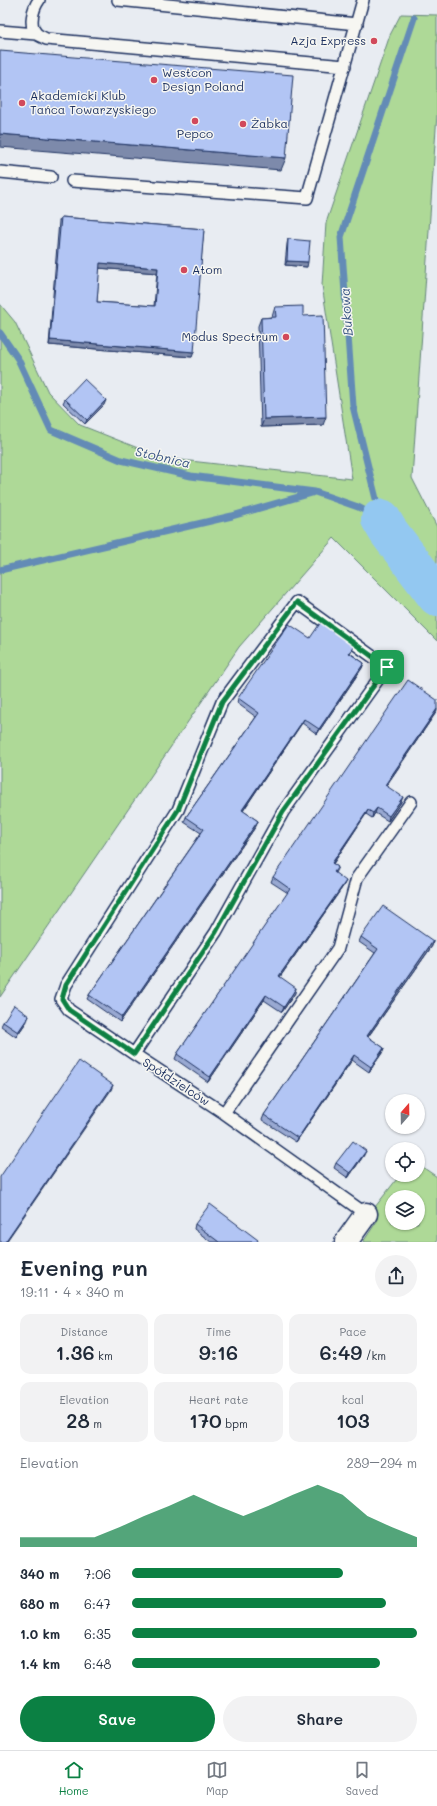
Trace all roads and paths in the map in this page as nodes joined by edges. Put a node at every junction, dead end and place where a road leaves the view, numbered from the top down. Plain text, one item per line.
1 (38, 0) edge
2 (118, 0) edge
3 (363, 0) edge
4 (357, 24) junction
5 (0, 31) edge
6 (36, 34) junction
7 (345, 66) junction
8 (0, 172) edge
9 (51, 176) dead end
10 (72, 181) dead end
11 (411, 802) dead end
12 (134, 1054) junction
13 (224, 1113) junction
14 (366, 1214) joint
15 (346, 1242) edge

1 - 6 lane
2 - 4 lane
3 - 4 lane
4 - 7 lane
5 - 6 lane
6 - 7 lane
7 - 10 lane
8 - 9 lane
11 - 13 lane
12 - 12 lane, Spółdzielców
12 - 13 lane, Spółdzielców
13 - 14 lane, Spółdzielców
14 - 15 street, Spółdzielców

